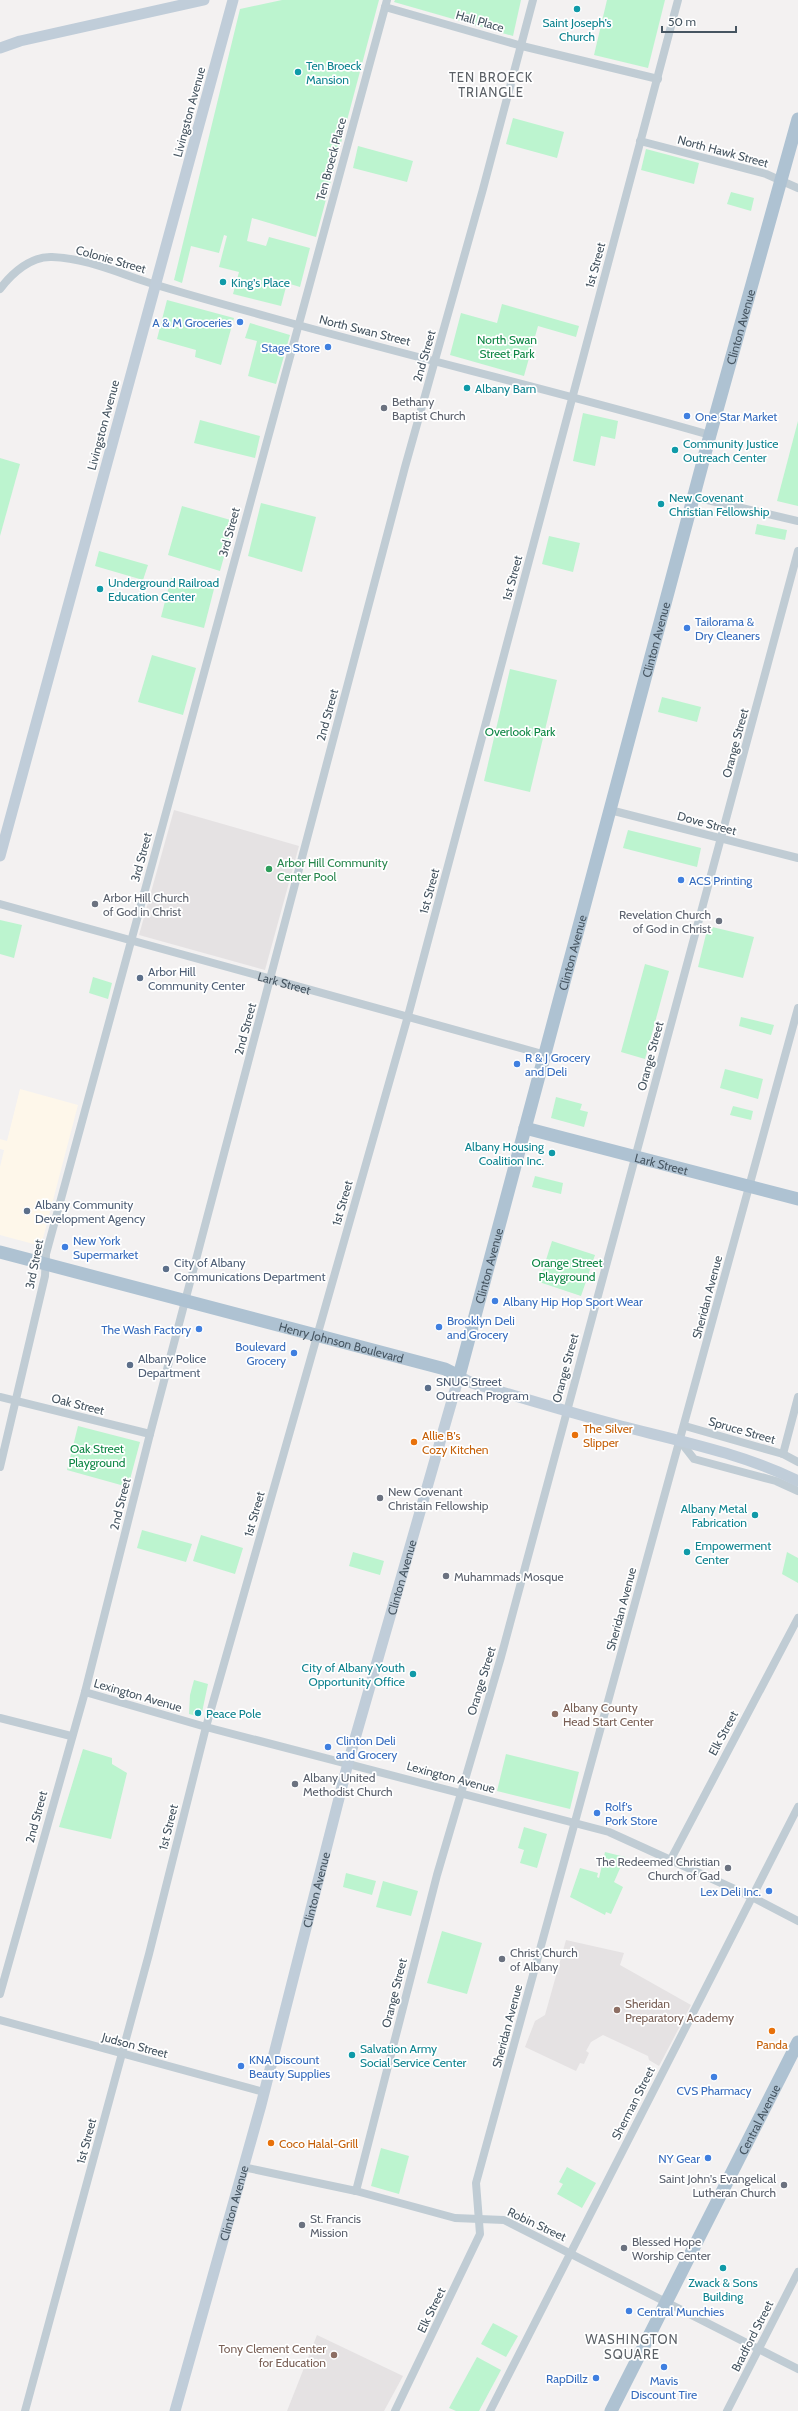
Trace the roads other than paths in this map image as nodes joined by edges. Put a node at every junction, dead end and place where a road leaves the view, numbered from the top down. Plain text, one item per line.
1 (204, 0) edge
2 (233, 0) edge
3 (533, 0) edge
4 (678, 0) edge
5 (386, 3) edge
6 (522, 46) junction
7 (0, 48) edge
8 (658, 79) junction
9 (798, 119) edge
10 (640, 141) junction
11 (782, 181) junction
12 (798, 188) edge
13 (154, 284) junction
14 (0, 289) edge
15 (299, 325) junction
16 (436, 361) junction
17 (573, 396) junction
18 (710, 436) junction
19 (694, 497) junction
20 (798, 521) edge
21 (798, 551) edge
22 (610, 810) junction
23 (722, 839) junction
24 (0, 856) edge
25 (798, 858) edge
26 (0, 904) edge
27 (131, 941) junction
28 (270, 979) junction
29 (798, 1008) edge
30 (408, 1016) junction
31 (546, 1055) junction
32 (525, 1128) junction
33 (636, 1157) junction
34 (750, 1187) junction
35 (798, 1199) edge
36 (0, 1252) edge
37 (45, 1264) junction
38 (186, 1302) junction
39 (317, 1337) junction
40 (459, 1376) junction
41 (0, 1397) edge
42 (798, 1397) edge
43 (17, 1402) junction
44 (565, 1411) junction
45 (685, 1426) junction
46 (150, 1434) junction
47 (680, 1441) junction
48 (783, 1454) junction
49 (798, 1462) edge
50 (0, 1467) edge
51 (798, 1481) edge
52 (798, 1491) edge
53 (798, 1618) edge
54 (85, 1692) junction
55 (0, 1718) edge
56 (206, 1727) junction
57 (71, 1736) junction
58 (348, 1762) junction
59 (460, 1791) junction
60 (798, 1807) edge
61 (574, 1823) junction
62 (671, 1859) junction
63 (752, 1897) junction
64 (798, 1921) edge
65 (0, 1994) edge
66 (0, 2020) edge
67 (798, 2042) edge
68 (122, 2054) junction
69 (264, 2092) junction
70 (244, 2167) junction
71 (356, 2192) junction
72 (479, 2218) junction
73 (570, 2253) junction
74 (798, 2272) edge
75 (666, 2302) junction
76 (758, 2350) junction
77 (798, 2369) edge
78 (24, 2411) edge
79 (175, 2411) edge
80 (395, 2411) edge
81 (490, 2411) edge
82 (611, 2411) edge
83 (727, 2411) edge

1 - 7 street
2 - 13 street, Livingston Avenue
3 - 6 street, 2nd Street
4 - 8 street, 1st Street
5 - 6 street, Hall Place
5 - 15 street, Ten Broeck Place
6 - 8 street, Hall Place
6 - 16 street, 2nd Street
8 - 10 street, 1st Street
9 - 11 main road, Clinton Avenue
10 - 11 street, North Hawk Street
10 - 17 street, 1st Street
11 - 12 street, North Hawk Street
11 - 18 main road, Clinton Avenue
13 - 14 street, Colonie Street
13 - 15 street, North Swan Street
13 - 24 street, Livingston Avenue
15 - 16 street, North Swan Street
15 - 27 street, 3rd Street
16 - 17 street, North Swan Street
16 - 28 street, 2nd Street
17 - 18 street, North Swan Street
17 - 30 street, 1st Street
18 - 19 main road, Clinton Avenue
19 - 20 street
19 - 22 main road, Clinton Avenue
21 - 23 street, Orange Street
22 - 23 street, Dove Street
22 - 31 main road, Clinton Avenue
23 - 25 street, Dove Street
23 - 33 street, Orange Street
26 - 27 street, Lark Street
27 - 28 street, Lark Street
27 - 37 street, 3rd Street
28 - 30 street, Lark Street
28 - 38 street, 2nd Street
29 - 34 street, Sheridan Avenue
30 - 31 street, Lark Street
30 - 39 street, 1st Street
31 - 32 main road, Clinton Avenue
32 - 33 main road, Lark Street
32 - 40 main road, Clinton Avenue
33 - 34 main road, Lark Street
33 - 44 street, Orange Street
34 - 35 main road, Lark Street
34 - 45 street, Sheridan Avenue
36 - 37 main road, Henry Johnson Boulevard
37 - 38 main road, Henry Johnson Boulevard
37 - 43 street, 3rd Street
38 - 39 main road, Henry Johnson Boulevard
38 - 46 street, 2nd Street
39 - 40 main road, Henry Johnson Boulevard
39 - 56 street, 1st Street
40 - 44 street, Henry Johnson Boulevard
40 - 58 street, Clinton Avenue
41 - 43 street, Oak Street
42 - 48 street, Spruce Street
43 - 46 street, Oak Street
43 - 50 street, 3rd Street
44 - 47 street, Henry Johnson Boulevard
44 - 59 street, Orange Street
45 - 47 street, Sheridan Avenue
45 - 48 street, Spruce Street
46 - 54 street, 2nd Street
47 - 51 street, Henry Johnson Boulevard
47 - 52 street
47 - 61 street, Sheridan Avenue
48 - 49 street
53 - 62 street, Elk Street
54 - 56 street, Lexington Avenue
54 - 57 street, 2nd Street
55 - 57 street
56 - 58 street, Lexington Avenue
56 - 68 street, 1st Street
57 - 65 street, 2nd Street
58 - 59 street, Lexington Avenue
58 - 69 street, Clinton Avenue
59 - 61 street, Lexington Avenue
59 - 71 street, Orange Street
60 - 63 street, Sherman Street
61 - 62 street, Lexington Avenue
61 - 72 street, Sheridan Avenue
62 - 63 street, Lexington Avenue
63 - 64 street, Lexington Avenue
63 - 73 street, Sherman Street
66 - 68 street, Judson Street
67 - 75 main road, Central Avenue
68 - 69 street, Judson Street
68 - 78 street, 1st Street
69 - 70 street, Clinton Avenue
70 - 71 street, Robin Street
70 - 79 street, Clinton Avenue
71 - 72 street, Robin Street
72 - 73 street, Robin Street
72 - 80 street, Elk Street
73 - 75 street, Robin Street
73 - 81 street, Sherman Street
74 - 76 street, Bradford Street
75 - 76 street, Robin Street
75 - 82 main road, Central Avenue
76 - 77 street, Robin Street
76 - 83 street, Bradford Street

